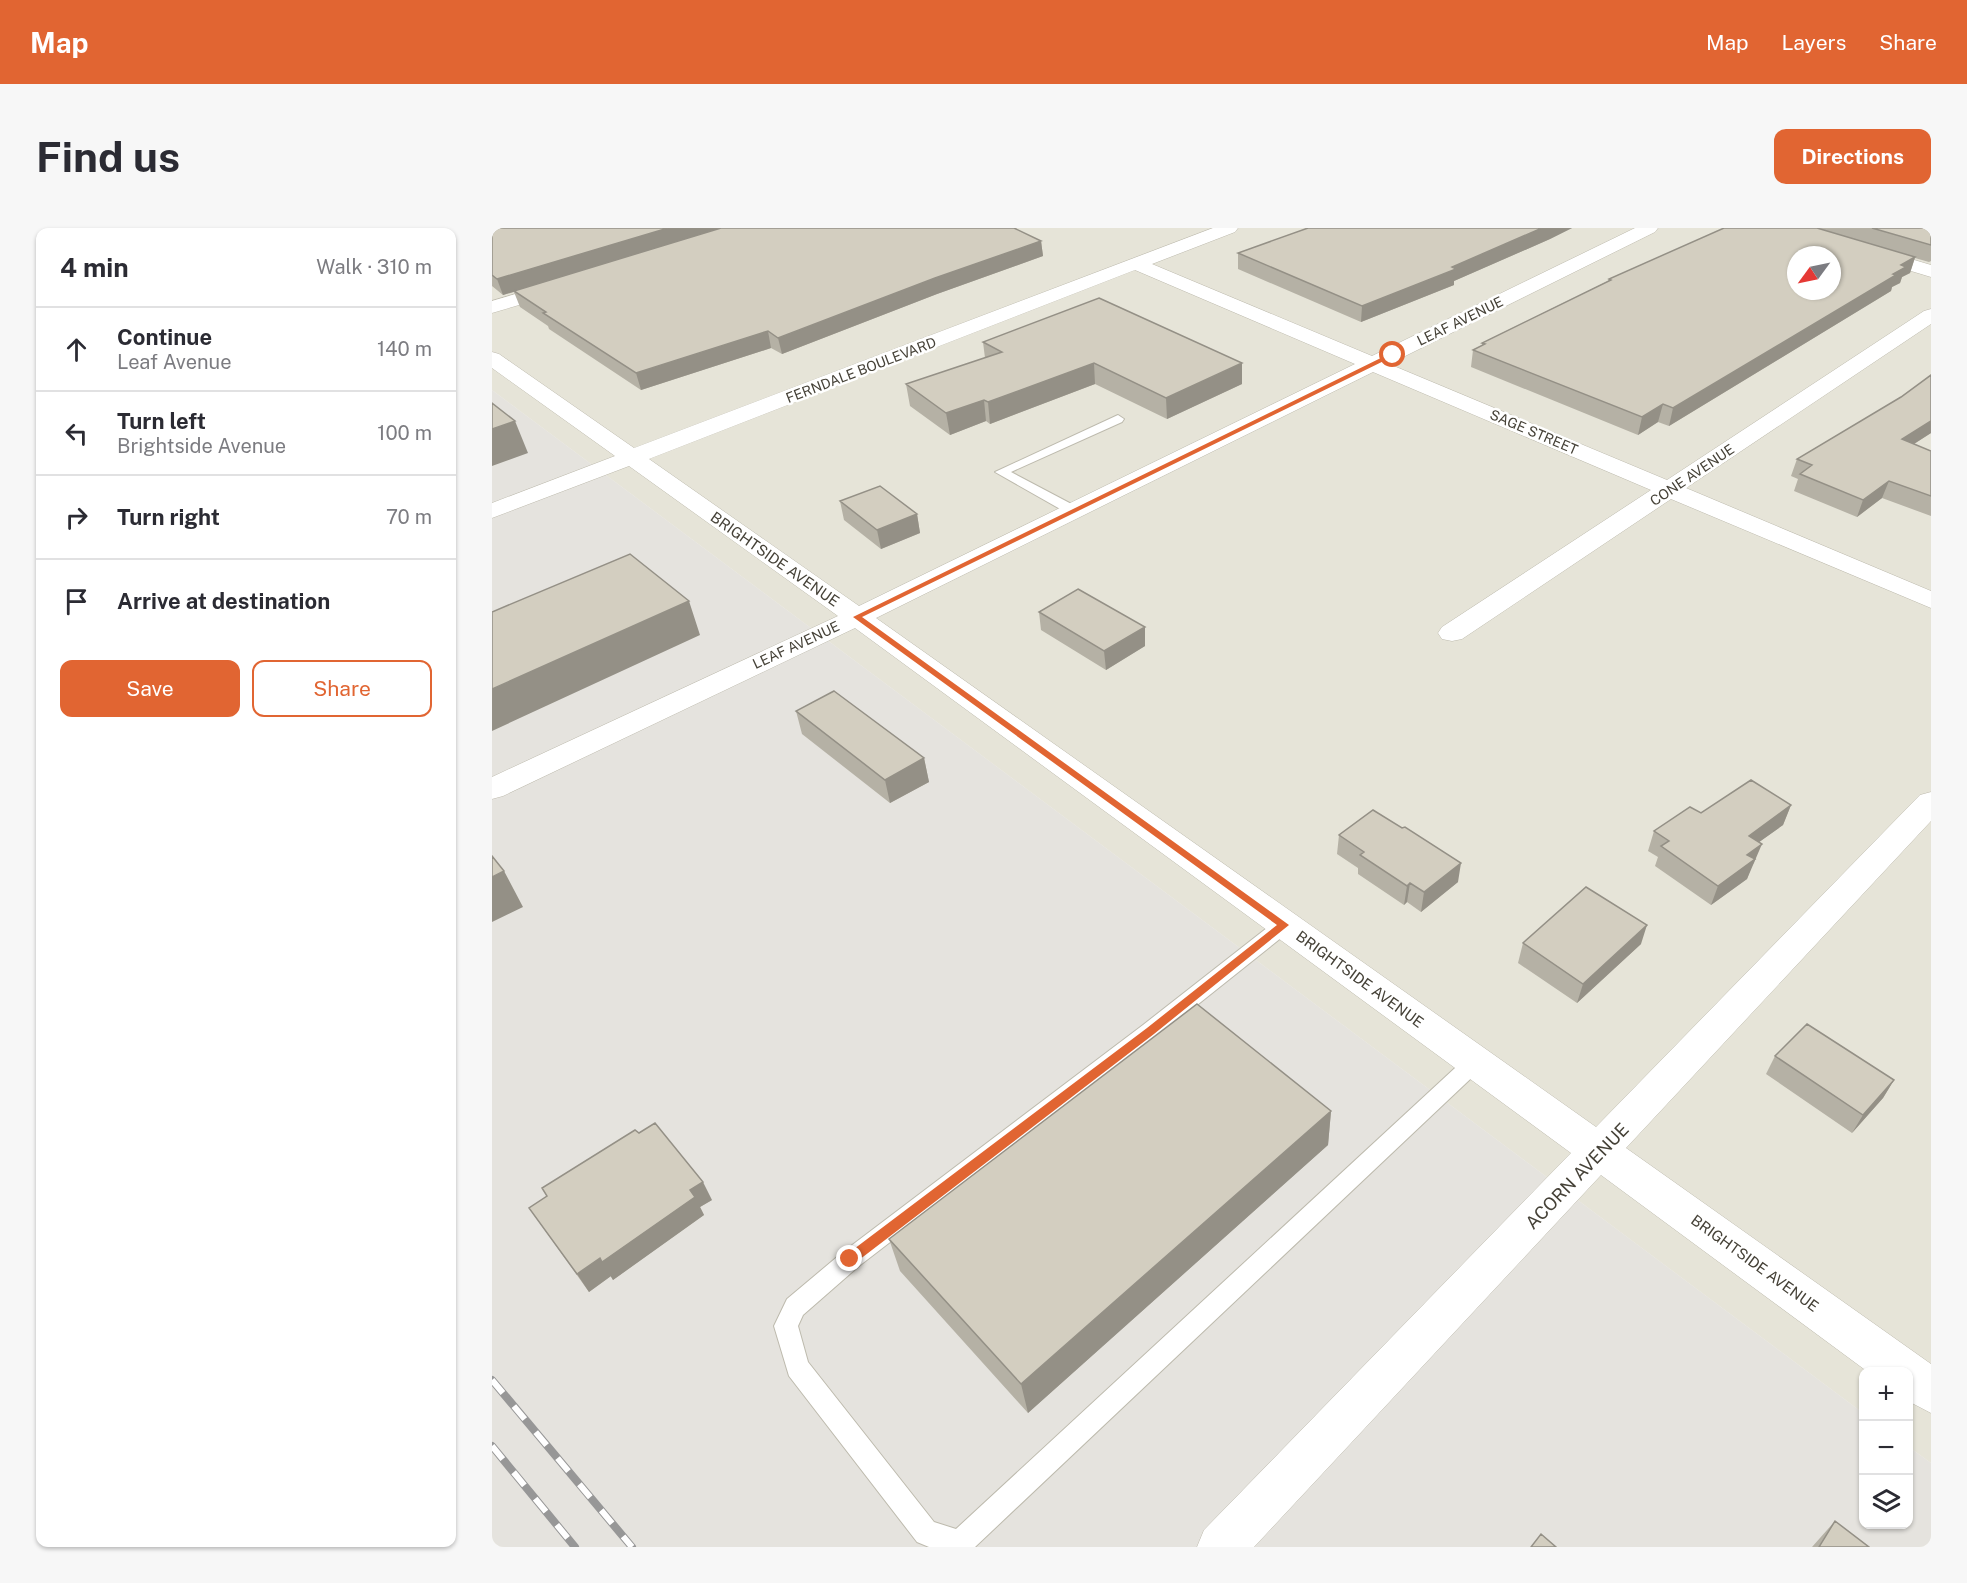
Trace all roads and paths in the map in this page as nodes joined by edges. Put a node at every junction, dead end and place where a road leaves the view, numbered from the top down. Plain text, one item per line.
1 (1229, 228) edge
2 (1649, 228) edge
3 (1788, 228) edge
4 (1136, 264) junction
5 (1931, 271) edge
6 (581, 280) edge
7 (492, 307) edge
8 (1931, 315) edge
9 (492, 358) edge
10 (1372, 365) junction
11 (1118, 419) dead end
12 (631, 457) junction
13 (1671, 490) junction
14 (492, 511) edge
15 (1074, 511) junction
16 (1931, 600) edge
17 (856, 617) junction
18 (1452, 633) dead end
19 (492, 789) edge
20 (1931, 802) edge
21 (1284, 925) junction
22 (1475, 1062) junction
23 (1601, 1151) junction
24 (1899, 1367) edge
25 (1913, 1377) edge
26 (1931, 1390) edge
27 (1221, 1547) edge

1 - 4 street, FERNDALE BOULEVARD
2 - 10 street, LEAF AVENUE
3 - 5 street
4 - 10 street, SAGE STREET
4 - 12 street, FERNDALE BOULEVARD
6 - 7 street
8 - 13 street, CONE AVENUE
9 - 12 street, BRIGHTSIDE AVENUE
10 - 13 street, SAGE STREET
10 - 15 street, LEAF AVENUE
11 - 15 lane
12 - 14 street, FERNDALE BOULEVARD
12 - 17 street, BRIGHTSIDE AVENUE
13 - 16 street, SAGE STREET
13 - 18 street, CONE AVENUE
15 - 17 street, LEAF AVENUE
17 - 19 street, LEAF AVENUE
17 - 21 street, BRIGHTSIDE AVENUE
20 - 23 street, ACORN AVENUE
21 - 22 street, BRIGHTSIDE AVENUE
21 - 22 lane
22 - 23 street, BRIGHTSIDE AVENUE
23 - 24 street, BRIGHTSIDE AVENUE
23 - 27 street, ACORN AVENUE
25 - 26 street

